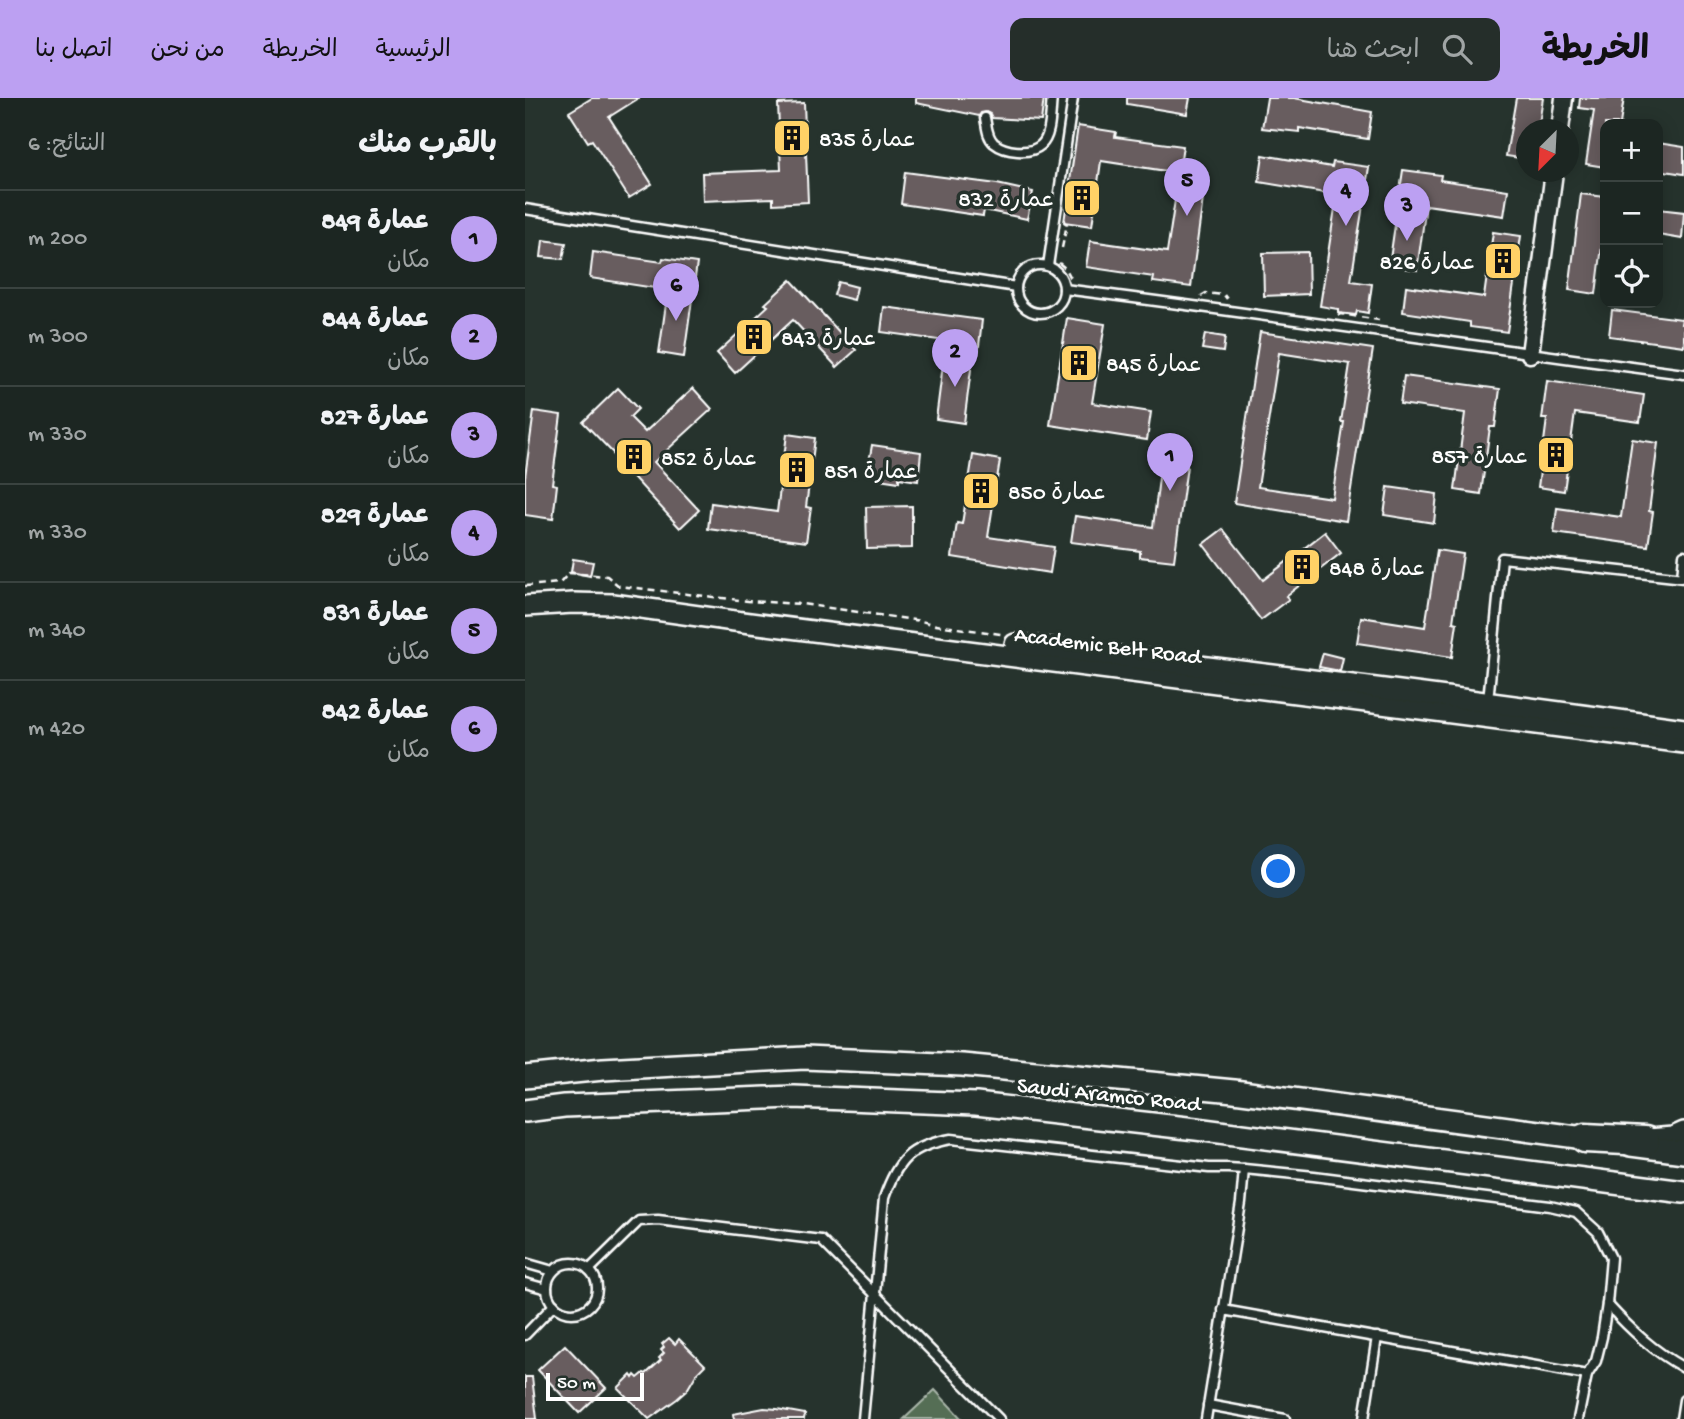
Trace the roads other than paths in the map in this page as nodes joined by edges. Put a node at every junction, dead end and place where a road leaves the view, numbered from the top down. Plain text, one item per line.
1 (1052, 98) edge
2 (1073, 98) edge
3 (1564, 98) edge
4 (985, 118) dead end
5 (1561, 119) edge
6 (1553, 182) edge
7 (525, 209) edge
8 (1048, 266) junction
9 (1016, 287) junction
10 (1065, 289) junction
11 (1530, 354) junction
12 (1684, 374) edge
13 (1684, 555) edge
14 (1683, 578) edge
15 (525, 598) edge
16 (525, 606) edge
17 (1488, 701) junction
18 (1684, 729) edge
19 (1684, 743) edge
20 (525, 1077) edge
21 (525, 1111) edge
22 (1684, 1133) edge
23 (1585, 1138) junction
24 (1646, 1141) joint
25 (1684, 1152) edge
26 (1244, 1169) junction
27 (1684, 1192) edge
28 (525, 1263) edge
29 (589, 1270) junction
30 (554, 1271) junction
31 (525, 1283) edge
32 (547, 1289) junction
33 (874, 1293) junction
34 (1607, 1304) junction
35 (554, 1305) junction
36 (1223, 1310) junction
37 (525, 1335) edge
38 (1377, 1337) junction
39 (1684, 1368) edge
40 (1587, 1375) junction
41 (1684, 1400) edge
42 (1208, 1405) junction
43 (863, 1419) edge
44 (999, 1419) edge
45 (1206, 1419) edge
46 (1285, 1419) edge
47 (1364, 1419) edge
48 (1578, 1419) edge
49 (1681, 1419) edge

1 - 4 lane
2 - 8 lane
3 - 5 street
6 - 11 street
7 - 9 lane
8 - 9 lane
8 - 10 lane
9 - 10 lane
10 - 11 lane
11 - 12 lane
13 - 14 lane
14 - 17 lane
15 - 17 street, Academic Belt Road
16 - 19 street, Academic Belt Road
17 - 18 street, Academic Belt Road
20 - 23 main road, Saudi Aramco Road
21 - 27 main road, Saudi Aramco Road
22 - 24 main road
23 - 24 highway
23 - 25 main road, Saudi Aramco Road
26 - 33 lane
26 - 34 lane
26 - 36 lane
28 - 30 lane
29 - 30 lane
29 - 33 lane
29 - 35 lane
30 - 32 lane
31 - 32 lane
32 - 35 lane
33 - 43 lane
33 - 44 lane
34 - 39 lane
34 - 40 lane
35 - 37 lane
36 - 38 lane
36 - 42 lane
38 - 40 lane
38 - 47 lane
40 - 48 lane
41 - 49 lane
42 - 45 lane
42 - 46 lane

